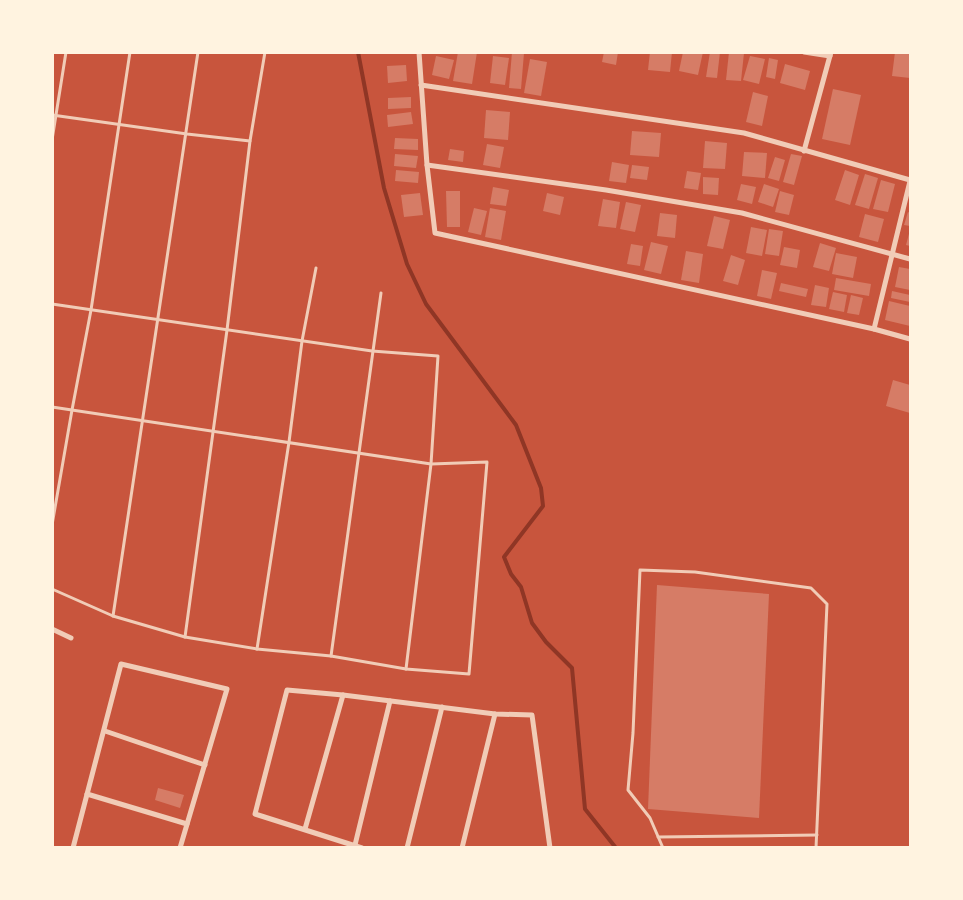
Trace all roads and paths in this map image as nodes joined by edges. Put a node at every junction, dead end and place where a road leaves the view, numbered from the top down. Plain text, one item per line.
1 (66, 52) edge
2 (130, 52) edge
3 (198, 52) edge
4 (264, 52) edge
5 (420, 52) edge
6 (804, 52) edge
7 (831, 54) edge
8 (422, 85) junction
9 (54, 115) edge
10 (118, 124) junction
11 (187, 134) junction
12 (52, 140) edge
13 (250, 141) junction
14 (804, 151) junction
15 (428, 165) junction
16 (910, 180) edge
17 (892, 254) junction
18 (910, 259) edge
19 (316, 268) dead end
20 (381, 293) dead end
21 (52, 304) edge
22 (91, 310) junction
23 (157, 320) junction
24 (874, 329) junction
25 (227, 330) junction
26 (910, 339) edge
27 (302, 341) junction
28 (372, 351) junction
29 (52, 407) edge
30 (72, 410) junction
31 (142, 421) junction
32 (214, 431) junction
33 (289, 442) junction
34 (358, 453) junction
35 (432, 464) junction
36 (52, 525) edge
37 (52, 589) edge
38 (113, 616) junction
39 (52, 629) edge
40 (185, 636) junction
41 (71, 638) dead end
42 (257, 649) junction
43 (331, 656) junction
44 (406, 668) junction
45 (343, 695) junction
46 (390, 701) junction
47 (442, 707) junction
48 (495, 714) junction
49 (105, 732) junction
50 (205, 765) junction
51 (87, 794) junction
52 (187, 824) junction
53 (305, 829) junction
54 (817, 835) junction
55 (658, 837) junction
56 (355, 845) junction
57 (73, 848) edge
58 (180, 848) edge
59 (362, 848) edge
60 (407, 848) edge
61 (462, 848) edge
62 (550, 848) edge
63 (663, 848) edge
64 (816, 848) edge

1 - 9 lane
2 - 10 lane
3 - 11 lane
4 - 13 lane
5 - 8 street
6 - 7 street
7 - 14 street
8 - 14 street
8 - 15 street
9 - 10 lane
9 - 12 lane
10 - 11 lane
10 - 22 lane
11 - 13 lane
11 - 23 lane
13 - 25 lane
14 - 16 street
15 - 17 street
15 - 24 street
16 - 17 street
17 - 18 street
17 - 24 street
19 - 27 lane
20 - 28 lane
21 - 22 lane
22 - 23 lane
22 - 30 lane
23 - 25 lane
23 - 31 lane
24 - 26 street
25 - 27 lane
25 - 32 lane
27 - 28 lane
27 - 33 lane
28 - 34 lane
28 - 35 lane
29 - 30 lane
30 - 31 lane
30 - 36 lane
31 - 32 lane
31 - 38 lane
32 - 33 lane
32 - 40 lane
33 - 34 lane
33 - 42 lane
34 - 35 lane
34 - 43 lane
35 - 44 lane
35 - 44 lane
37 - 38 lane
38 - 40 lane
39 - 41 street
40 - 42 lane
42 - 43 lane
43 - 44 lane
45 - 46 street
45 - 53 street
45 - 53 street
46 - 47 street
46 - 56 street
47 - 48 street
47 - 60 street
48 - 61 street
48 - 62 street
49 - 50 street
49 - 50 street
49 - 51 street
50 - 52 street
51 - 52 street
51 - 57 street
52 - 58 street
53 - 56 street
54 - 55 lane
54 - 55 lane
54 - 64 lane
55 - 63 lane
56 - 59 street

